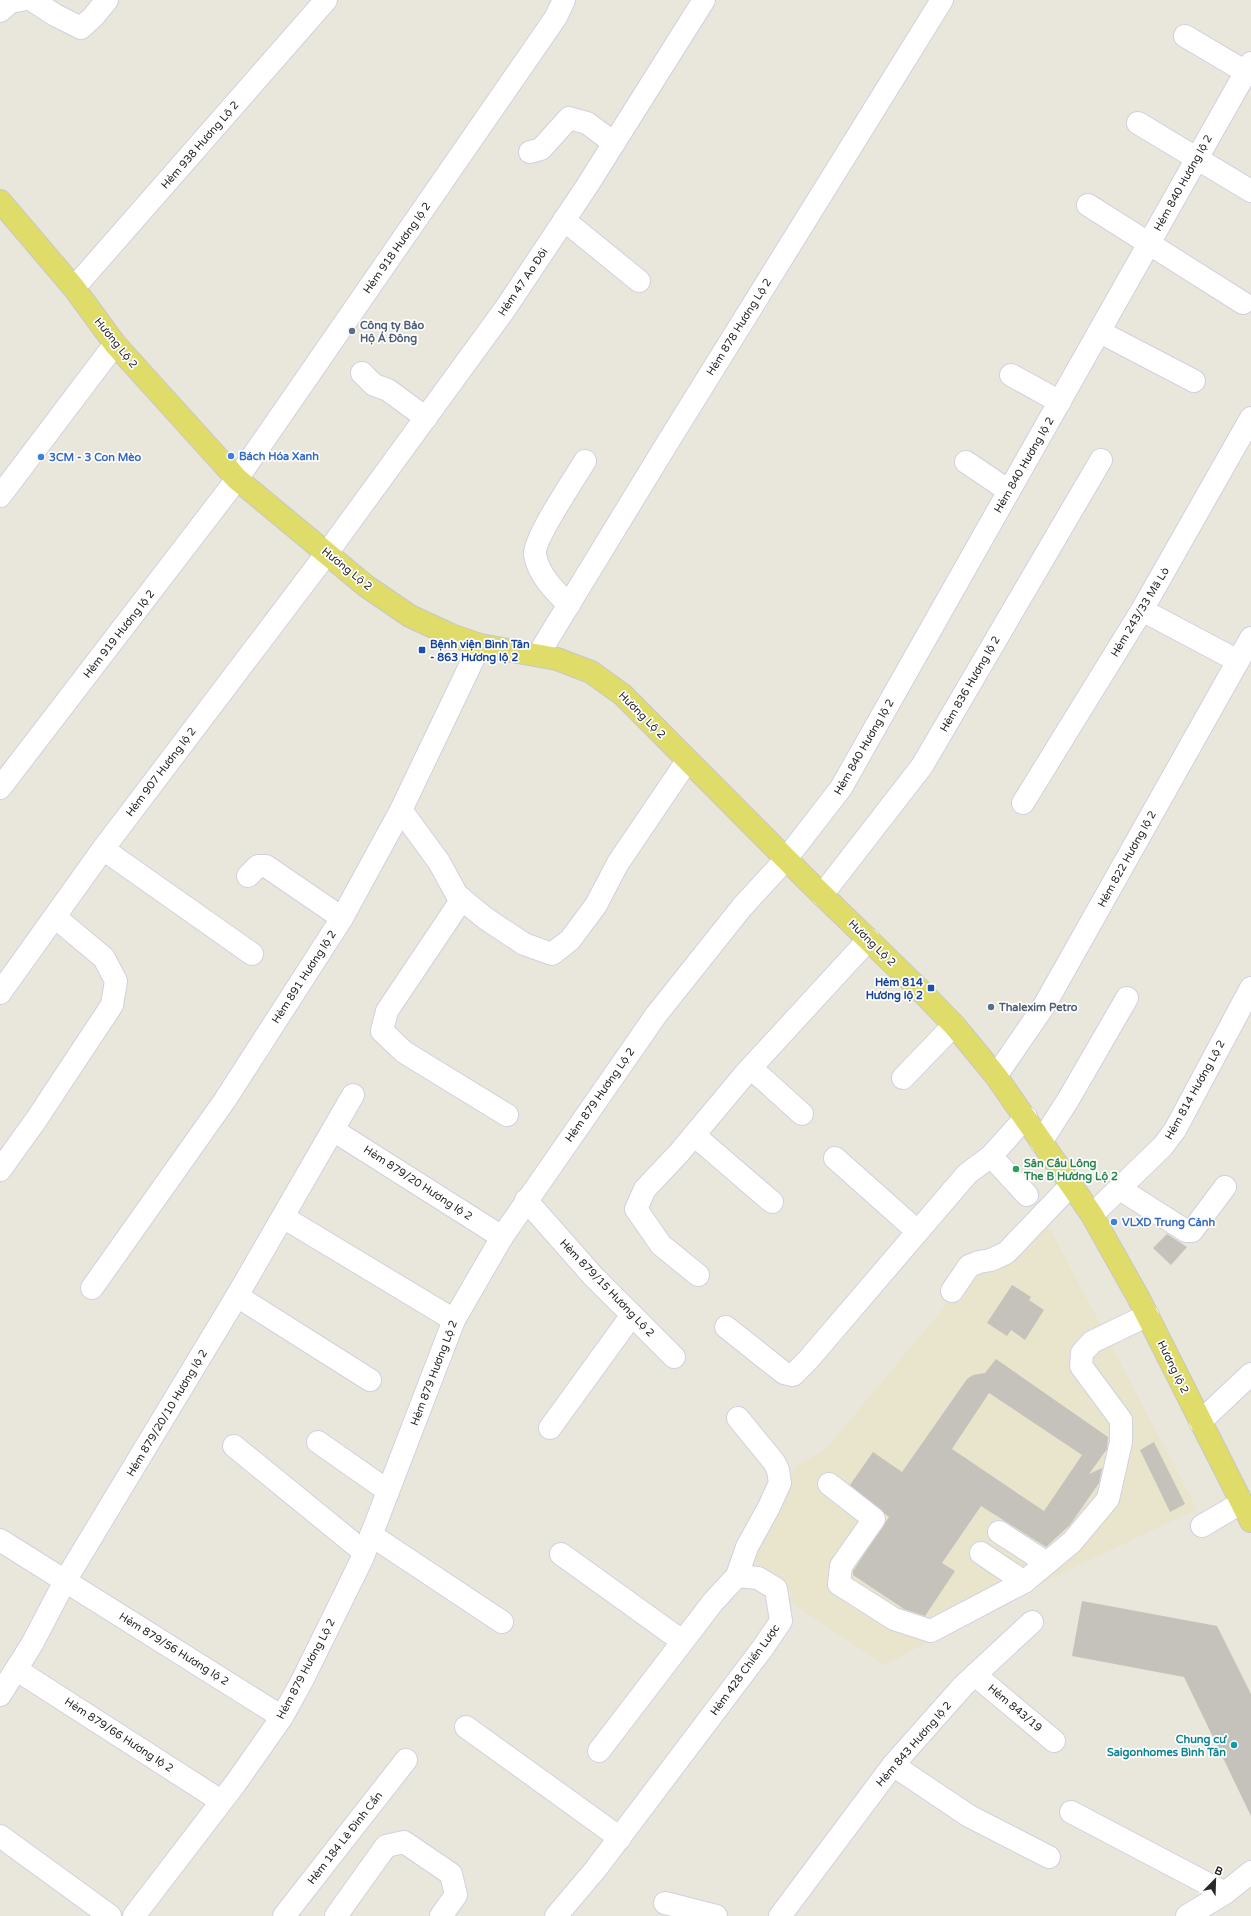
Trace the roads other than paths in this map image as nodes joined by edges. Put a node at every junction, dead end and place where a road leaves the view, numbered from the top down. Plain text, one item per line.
1 (21, 0) edge
2 (32, 0) edge
3 (107, 0) edge
4 (326, 0) edge
5 (704, 0) edge
6 (942, 0) edge
7 (560, 8) edge
8 (0, 11) edge
9 (1185, 36) dead end
10 (1249, 70) edge
11 (1138, 123) dead end
12 (614, 143) junction
13 (530, 152) dead end
14 (1197, 158) junction
15 (1251, 191) edge
16 (0, 201) edge
17 (1088, 205) dead end
18 (564, 220) junction
19 (1149, 243) junction
20 (639, 281) dead end
21 (74, 288) junction
22 (1242, 303) dead end
23 (1100, 332) junction
24 (115, 344) junction
25 (362, 373) dead end
26 (1011, 375) dead end
27 (1194, 381) dead end
28 (1060, 402) junction
29 (426, 418) junction
30 (1251, 418) edge
31 (1101, 460) dead end
32 (585, 461) dead end
33 (966, 462) dead end
34 (237, 479) junction
35 (1010, 491) junction
36 (0, 496) edge
37 (327, 554) junction
38 (569, 605) junction
39 (1142, 610) junction
40 (1251, 638) edge
41 (480, 645) junction
42 (538, 655) junction
43 (1238, 661) junction
44 (687, 761) junction
45 (0, 788) edge
46 (1023, 803) dead end
47 (401, 810) junction
48 (103, 849) junction
49 (786, 859) junction
50 (248, 876) dead end
51 (822, 895) junction
52 (462, 899) junction
53 (55, 917) junction
54 (342, 918) junction
55 (869, 939) junction
56 (252, 954) dead end
57 (1251, 988) edge
58 (0, 993) edge
59 (1127, 998) dead end
60 (954, 1025) junction
61 (751, 1068) junction
62 (996, 1076) junction
63 (903, 1078) dead end
64 (353, 1094) dead end
65 (802, 1114) dead end
66 (507, 1115) dead end
67 (1026, 1117) junction
68 (333, 1130) junction
69 (694, 1135) junction
70 (1041, 1142) junction
71 (991, 1156) junction
72 (835, 1158) dead end
73 (0, 1170) edge
74 (1072, 1184) junction
75 (1225, 1187) dead end
76 (1120, 1189) junction
77 (1027, 1195) dead end
78 (526, 1200) junction
79 (772, 1202) dead end
80 (1092, 1216) junction
81 (283, 1217) junction
82 (917, 1231) junction
83 (502, 1237) junction
84 (698, 1275) dead end
85 (92, 1288) dead end
86 (952, 1291) dead end
87 (237, 1296) junction
88 (632, 1315) junction
89 (1148, 1315) junction
90 (454, 1320) junction
91 (726, 1327) dead end
92 (674, 1357) dead end
93 (1251, 1374) edge
94 (370, 1380) dead end
95 (738, 1418) dead end
96 (1200, 1422) junction
97 (550, 1428) dead end
98 (318, 1442) dead end
99 (234, 1446) dead end
100 (829, 1484) dead end
101 (388, 1490) junction
102 (1246, 1512) edge
103 (1202, 1526) dead end
104 (999, 1532) dead end
105 (0, 1540) edge
106 (368, 1543) junction
107 (980, 1553) dead end
108 (561, 1554) dead end
109 (1047, 1563) junction
110 (737, 1576) junction
111 (65, 1581) junction
112 (1024, 1582) junction
113 (502, 1622) dead end
114 (1032, 1622) dead end
115 (682, 1641) junction
116 (16, 1670) junction
117 (976, 1675) junction
118 (0, 1695) edge
119 (282, 1717) junction
120 (466, 1727) dead end
121 (1054, 1740) dead end
122 (599, 1751) dead end
123 (406, 1760) dead end
124 (893, 1765) junction
125 (222, 1801) junction
126 (1071, 1812) dead end
127 (0, 1836) edge
128 (620, 1838) junction
129 (1049, 1857) dead end
130 (1251, 1872) edge
131 (1225, 1893) junction
132 (665, 1903) dead end
133 (110, 1916) edge
134 (134, 1916) edge
135 (284, 1916) edge
136 (336, 1916) edge
137 (442, 1916) edge
138 (556, 1916) edge
139 (716, 1916) edge
140 (780, 1916) edge
141 (1187, 1916) edge

1 - 8 street
2 - 3 street
4 - 21 street, Hẻm 938 Hương Lộ 2
5 - 12 street, Hẻm 47 Ao Đôi
6 - 38 street, Hẻm 878 Hương Lộ 2
7 - 34 street, Hẻm 918 Hương lộ 2
9 - 10 street
10 - 14 street, Hẻm 840 Hương lộ 2
11 - 14 street
12 - 13 street
12 - 18 street, Hẻm 47 Ao Đôi
14 - 15 street
14 - 19 street, Hẻm 840 Hương lộ 2
16 - 21 main road, Hương Lộ 2
17 - 19 street
18 - 20 street
18 - 29 street, Hẻm 47 Ao Đôi
19 - 22 street
19 - 23 street, Hẻm 840 Hương lộ 2
21 - 24 main road, Hương Lộ 2
23 - 27 street
23 - 28 street, Hẻm 840 Hương lộ 2
24 - 34 main road, Hương Lộ 2
24 - 36 street
25 - 29 street
26 - 28 street
28 - 35 street, Hẻm 840 Hương lộ 2
29 - 37 street, Hẻm 47 Ao Đôi
30 - 39 street, Hẻm 243/33 Mã Lò
31 - 51 street, Hẻm 836 Hương lộ 2
32 - 38 street
33 - 35 street
34 - 37 main road, Hương Lộ 2
34 - 45 street, Hẻm 919 Hương lộ 2
35 - 49 street, Hẻm 840 Hương lộ 2
37 - 41 main road, Hương Lộ 2
37 - 48 street, Hẻm 907 Hương lộ 2
38 - 42 street, Hẻm 878 Hương Lộ 2
39 - 43 street
39 - 46 street, Hẻm 243/33 Mã Lò
40 - 43 street, Hẻm 822 Hương lộ 2
41 - 42 main road, Hương Lộ 2
41 - 47 street, Hẻm 891 Hương lộ 2
42 - 44 main road, Hương Lộ 2
43 - 62 street, Hẻm 822 Hương lộ 2
44 - 49 main road, Hương Lộ 2
44 - 52 street
47 - 52 street
47 - 54 street, Hẻm 891 Hương lộ 2
48 - 53 street, Hẻm 907 Hương lộ 2
48 - 56 street
49 - 51 main road, Hương Lộ 2
49 - 78 street, Hẻm 879 Hương Lộ 2
50 - 54 street
51 - 55 main road, Hương Lộ 2
52 - 66 street
53 - 58 street, Hẻm 907 Hương lộ 2
53 - 73 street
54 - 85 street, Hẻm 891 Hương lộ 2
55 - 60 main road, Hương Lộ 2
55 - 61 street
57 - 76 street, Hẻm 814 Hương Lộ 2
59 - 70 street
60 - 62 main road, Hương Lộ 2
60 - 63 street
61 - 65 street
61 - 69 street
62 - 67 main road, Hương Lộ 2
64 - 68 street, Hẻm 879/20/10 Hương lộ 2
67 - 70 main road, Hương Lộ 2
67 - 71 street
68 - 81 street, Hẻm 879/20/10 Hương lộ 2
68 - 83 street, Hẻm 879/20 Hương lộ 2
69 - 79 street
69 - 84 street
70 - 74 main road, Hương Lộ 2
71 - 77 street
71 - 82 street
72 - 82 street
74 - 80 main road, Hương Lộ 2
74 - 86 street
75 - 76 street
76 - 80 street, Hẻm 814 Hương Lộ 2
78 - 83 street, Hẻm 879 Hương Lộ 2
78 - 88 street, Hẻm 879/15 Hương Lộ 2
80 - 89 main road, Hương lộ 2
81 - 87 street, Hẻm 879/20/10 Hương lộ 2
81 - 90 street
82 - 91 street
83 - 90 street, Hẻm 879 Hương Lộ 2
87 - 94 street
87 - 111 street, Hẻm 879/20/10 Hương lộ 2
88 - 92 street, Hẻm 879/15 Hương Lộ 2
88 - 97 street
89 - 96 main road, Hương lộ 2
89 - 109 street
90 - 101 street, Hẻm 879 Hương Lộ 2
93 - 96 street
95 - 110 street
96 - 102 main road, Hương lộ 2
98 - 101 street
99 - 106 street
100 - 112 street
101 - 106 street, Hẻm 879 Hương Lộ 2
102 - 103 street
104 - 109 street
105 - 111 street, Hẻm 879/56 Hương lộ 2
106 - 113 street
106 - 119 street, Hẻm 879 Hương Lộ 2
107 - 112 street
108 - 115 street
109 - 112 street
110 - 115 street
110 - 128 street, Hẻm 428 Chiến Lược
111 - 116 street, Hẻm 879/20/10 Hương lộ 2
111 - 119 street, Hẻm 879/56 Hương lộ 2
114 - 117 street, Hẻm 843 Hương lộ 2
115 - 122 street
116 - 118 street, Hẻm 879/20/10 Hương lộ 2
116 - 125 street, Hẻm 879/66 Hương lộ 2
117 - 121 street, Hẻm 843/19
117 - 124 street, Hẻm 843 Hương lộ 2
119 - 125 street, Hẻm 879 Hương Lộ 2
120 - 128 street
123 - 135 street, Hẻm 184 Lê Đình Cẩn
124 - 129 street
124 - 140 street, Hẻm 843 Hương lộ 2
125 - 134 street, Hẻm 879 Hương Lộ 2
126 - 131 street
127 - 133 street
128 - 138 street, Hẻm 428 Chiến Lược
130 - 131 street
131 - 141 street
132 - 139 street
136 - 137 street

